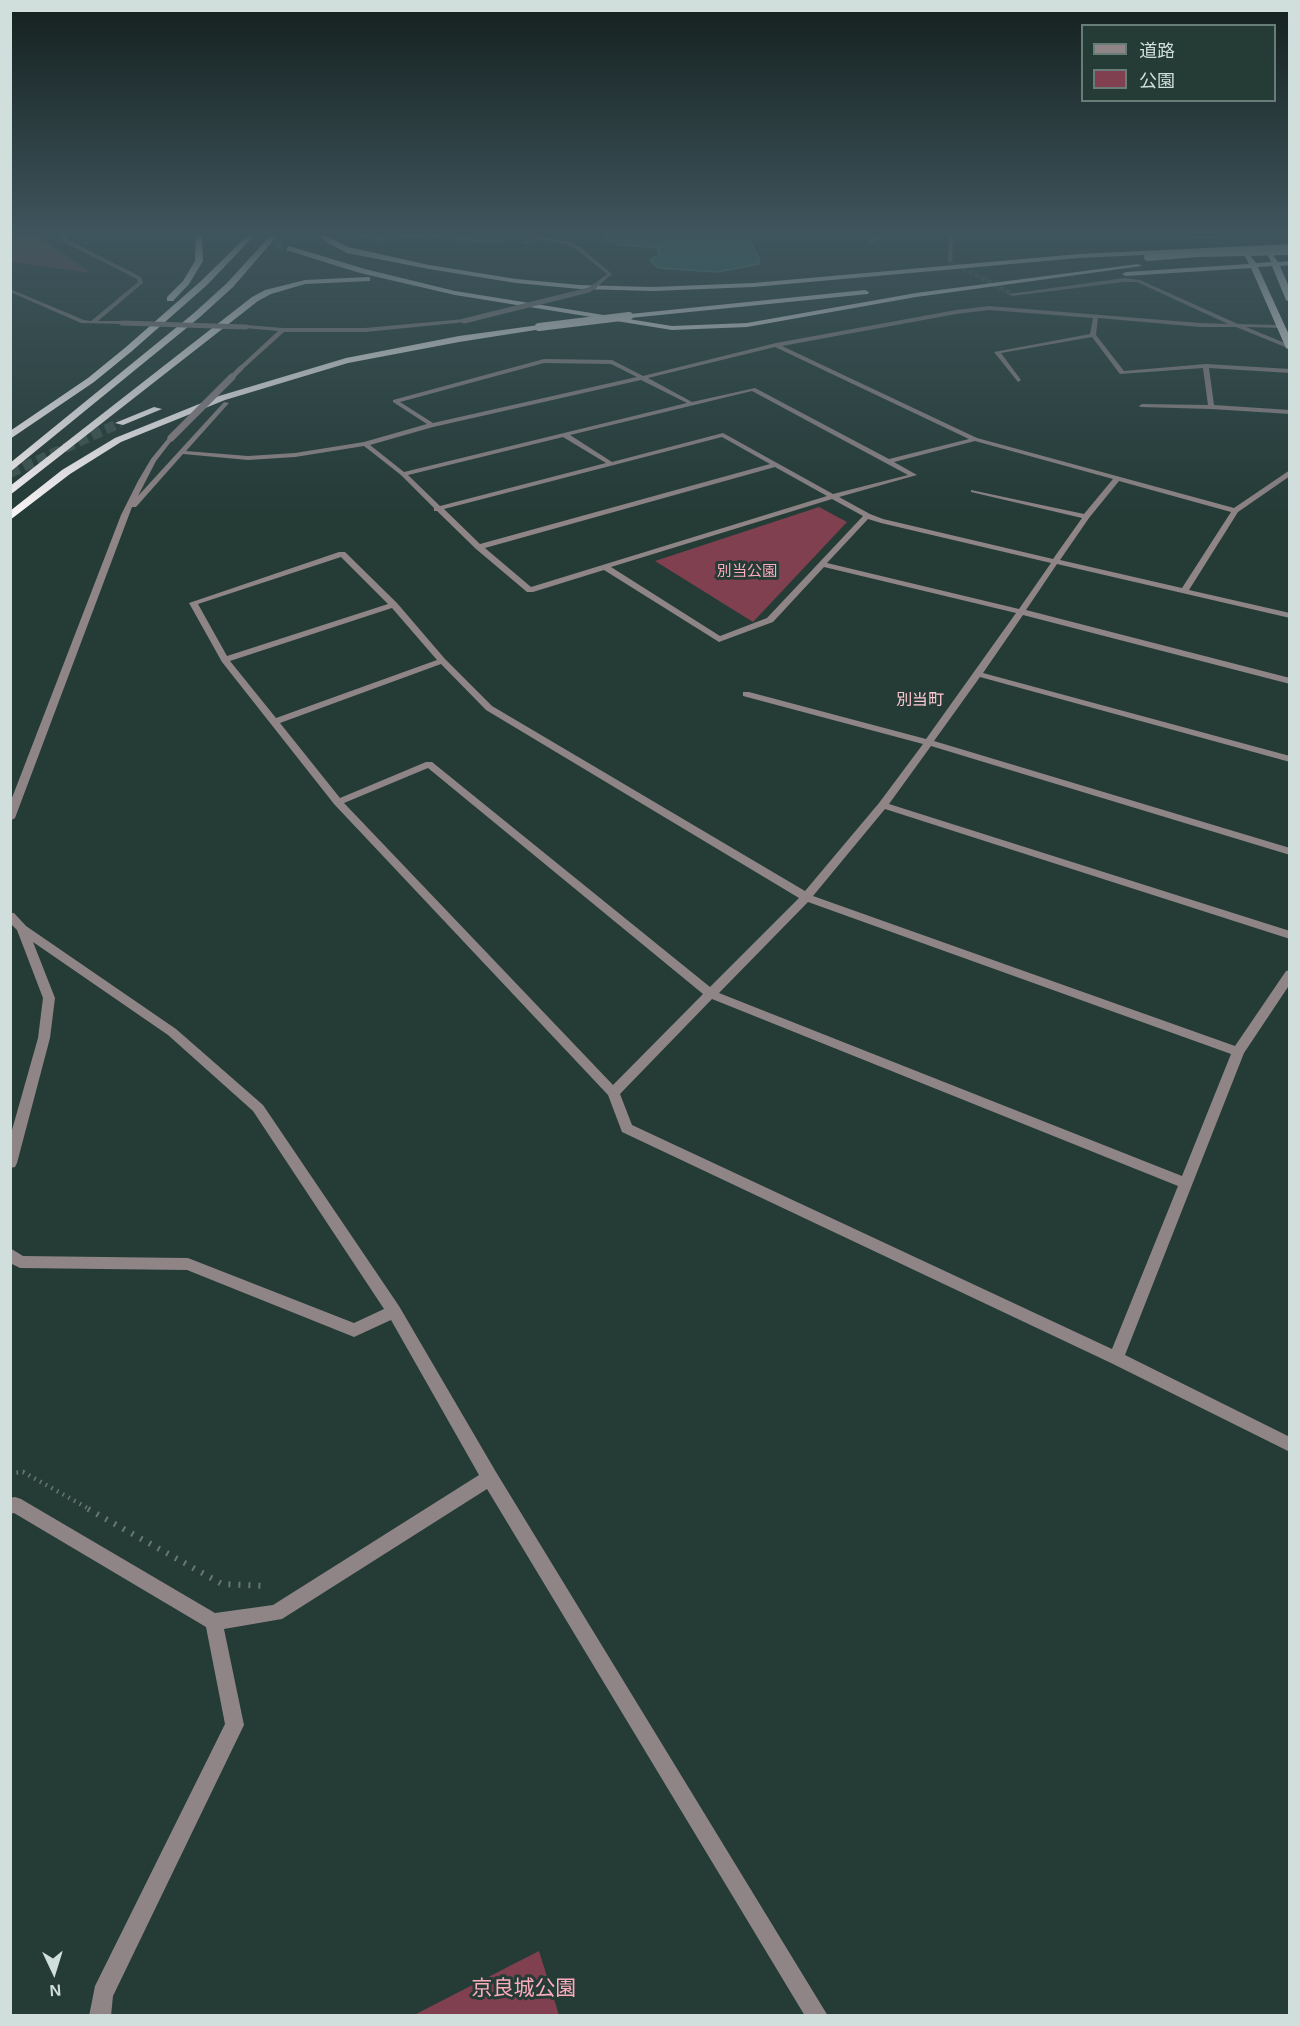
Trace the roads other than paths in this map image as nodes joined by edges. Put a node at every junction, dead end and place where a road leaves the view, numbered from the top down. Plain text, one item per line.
1 (140, 330) edge
2 (151, 330) edge
3 (179, 330) edge
4 (216, 330) edge
5 (277, 330) edge
6 (283, 330) junction
7 (370, 330) edge
8 (464, 330) edge
9 (522, 330) edge
10 (760, 330) edge
11 (865, 330) edge
12 (1094, 330) edge
13 (1247, 330) edge
14 (1281, 330) edge
15 (635, 333) dead end
16 (1093, 335) junction
17 (404, 337) dead end
18 (776, 345) junction
19 (1289, 347) edge
20 (1206, 366) junction
21 (1290, 371) edge
22 (645, 377) junction
23 (91, 380) junction
24 (242, 380) dead end
25 (1018, 380) dead end
26 (204, 393) dead end
27 (689, 402) junction
28 (226, 403) dead end
29 (1142, 406) dead end
30 (1211, 407) junction
31 (162, 408) dead end
32 (1290, 412) edge
33 (120, 423) tunnel mouth
34 (432, 425) junction
35 (563, 434) junction
36 (10, 436) edge
37 (975, 439) junction
38 (365, 444) junction
39 (180, 452) junction
40 (889, 461) junction
41 (610, 463) junction
42 (774, 465) junction
43 (10, 469) edge
44 (1290, 472) edge
45 (403, 474) junction
46 (1118, 478) junction
47 (973, 491) dead end
48 (10, 492) edge
49 (835, 496) junction
50 (437, 509) junction
51 (1236, 511) junction
52 (125, 515) junction
53 (867, 516) junction
54 (10, 517) edge
55 (1086, 517) junction
56 (479, 547) junction
57 (1055, 562) junction
58 (821, 564) junction
59 (607, 568) junction
60 (1184, 591) junction
61 (394, 605) junction
62 (1019, 611) junction
63 (1290, 616) edge
64 (225, 660) junction
65 (442, 661) junction
66 (978, 674) junction
67 (1290, 681) edge
68 (746, 694) dead end
69 (273, 722) junction
70 (927, 742) junction
71 (1290, 759) edge
72 (338, 802) junction
73 (883, 805) junction
74 (10, 818) edge
75 (1290, 852) edge
76 (806, 897) junction
77 (10, 916) edge
78 (22, 929) junction
79 (1290, 935) edge
80 (1290, 974) edge
81 (711, 994) junction
82 (1238, 1052) junction
83 (614, 1094) junction
84 (10, 1163) edge
85 (1185, 1184) junction
86 (10, 1254) edge
87 (394, 1311) junction
88 (1116, 1358) junction
89 (1290, 1445) edge
90 (490, 1478) junction
91 (10, 1506) edge
92 (214, 1622) junction
93 (100, 2016) edge
94 (817, 2016) edge

1 - 23 highway
2 - 23 highway
3 - 43 highway
4 - 48 highway
5 - 6 street, bridge
6 - 7 street, bridge
6 - 52 street, bridge
8 - 17 highway
9 - 54 highway, bridge
10 - 15 highway
11 - 18 street
12 - 16 street
13 - 19 street
14 - 19 highway
16 - 20 street
16 - 25 street
18 - 22 street
18 - 37 street
20 - 21 street
20 - 30 street
22 - 27 street
22 - 34 street
22 - 34 street
23 - 36 highway
24 - 26 highway
27 - 35 street
27 - 40 street
28 - 39 street
29 - 30 street
30 - 32 street
31 - 33 highway
34 - 38 street
35 - 41 street
35 - 45 street
37 - 40 street
37 - 46 street
38 - 39 street
38 - 45 street
39 - 52 street
40 - 49 street
41 - 42 street
41 - 50 street
42 - 49 street
42 - 56 street
44 - 51 street
45 - 50 street
46 - 51 street
46 - 55 street
47 - 55 street
49 - 53 street
49 - 59 street
50 - 56 street
51 - 60 street
52 - 74 street
53 - 57 street
53 - 58 street
55 - 57 street
56 - 59 street
57 - 60 street
57 - 62 street
58 - 59 street
58 - 62 street
60 - 63 street
61 - 64 street
61 - 64 street
61 - 65 street
62 - 66 street
62 - 67 street
64 - 69 street
65 - 69 street
65 - 76 street
66 - 70 street
66 - 71 street
68 - 70 street
69 - 72 street
70 - 73 street
70 - 75 street
72 - 81 street
72 - 83 street
73 - 76 street
73 - 79 street
76 - 81 street
76 - 82 street
77 - 78 street
78 - 84 street
78 - 87 street
80 - 82 street
81 - 83 street
81 - 85 street
82 - 85 street
83 - 88 street
85 - 88 street
86 - 87 street
87 - 90 street
88 - 89 street
90 - 92 street
90 - 94 street
91 - 92 street
92 - 93 street

